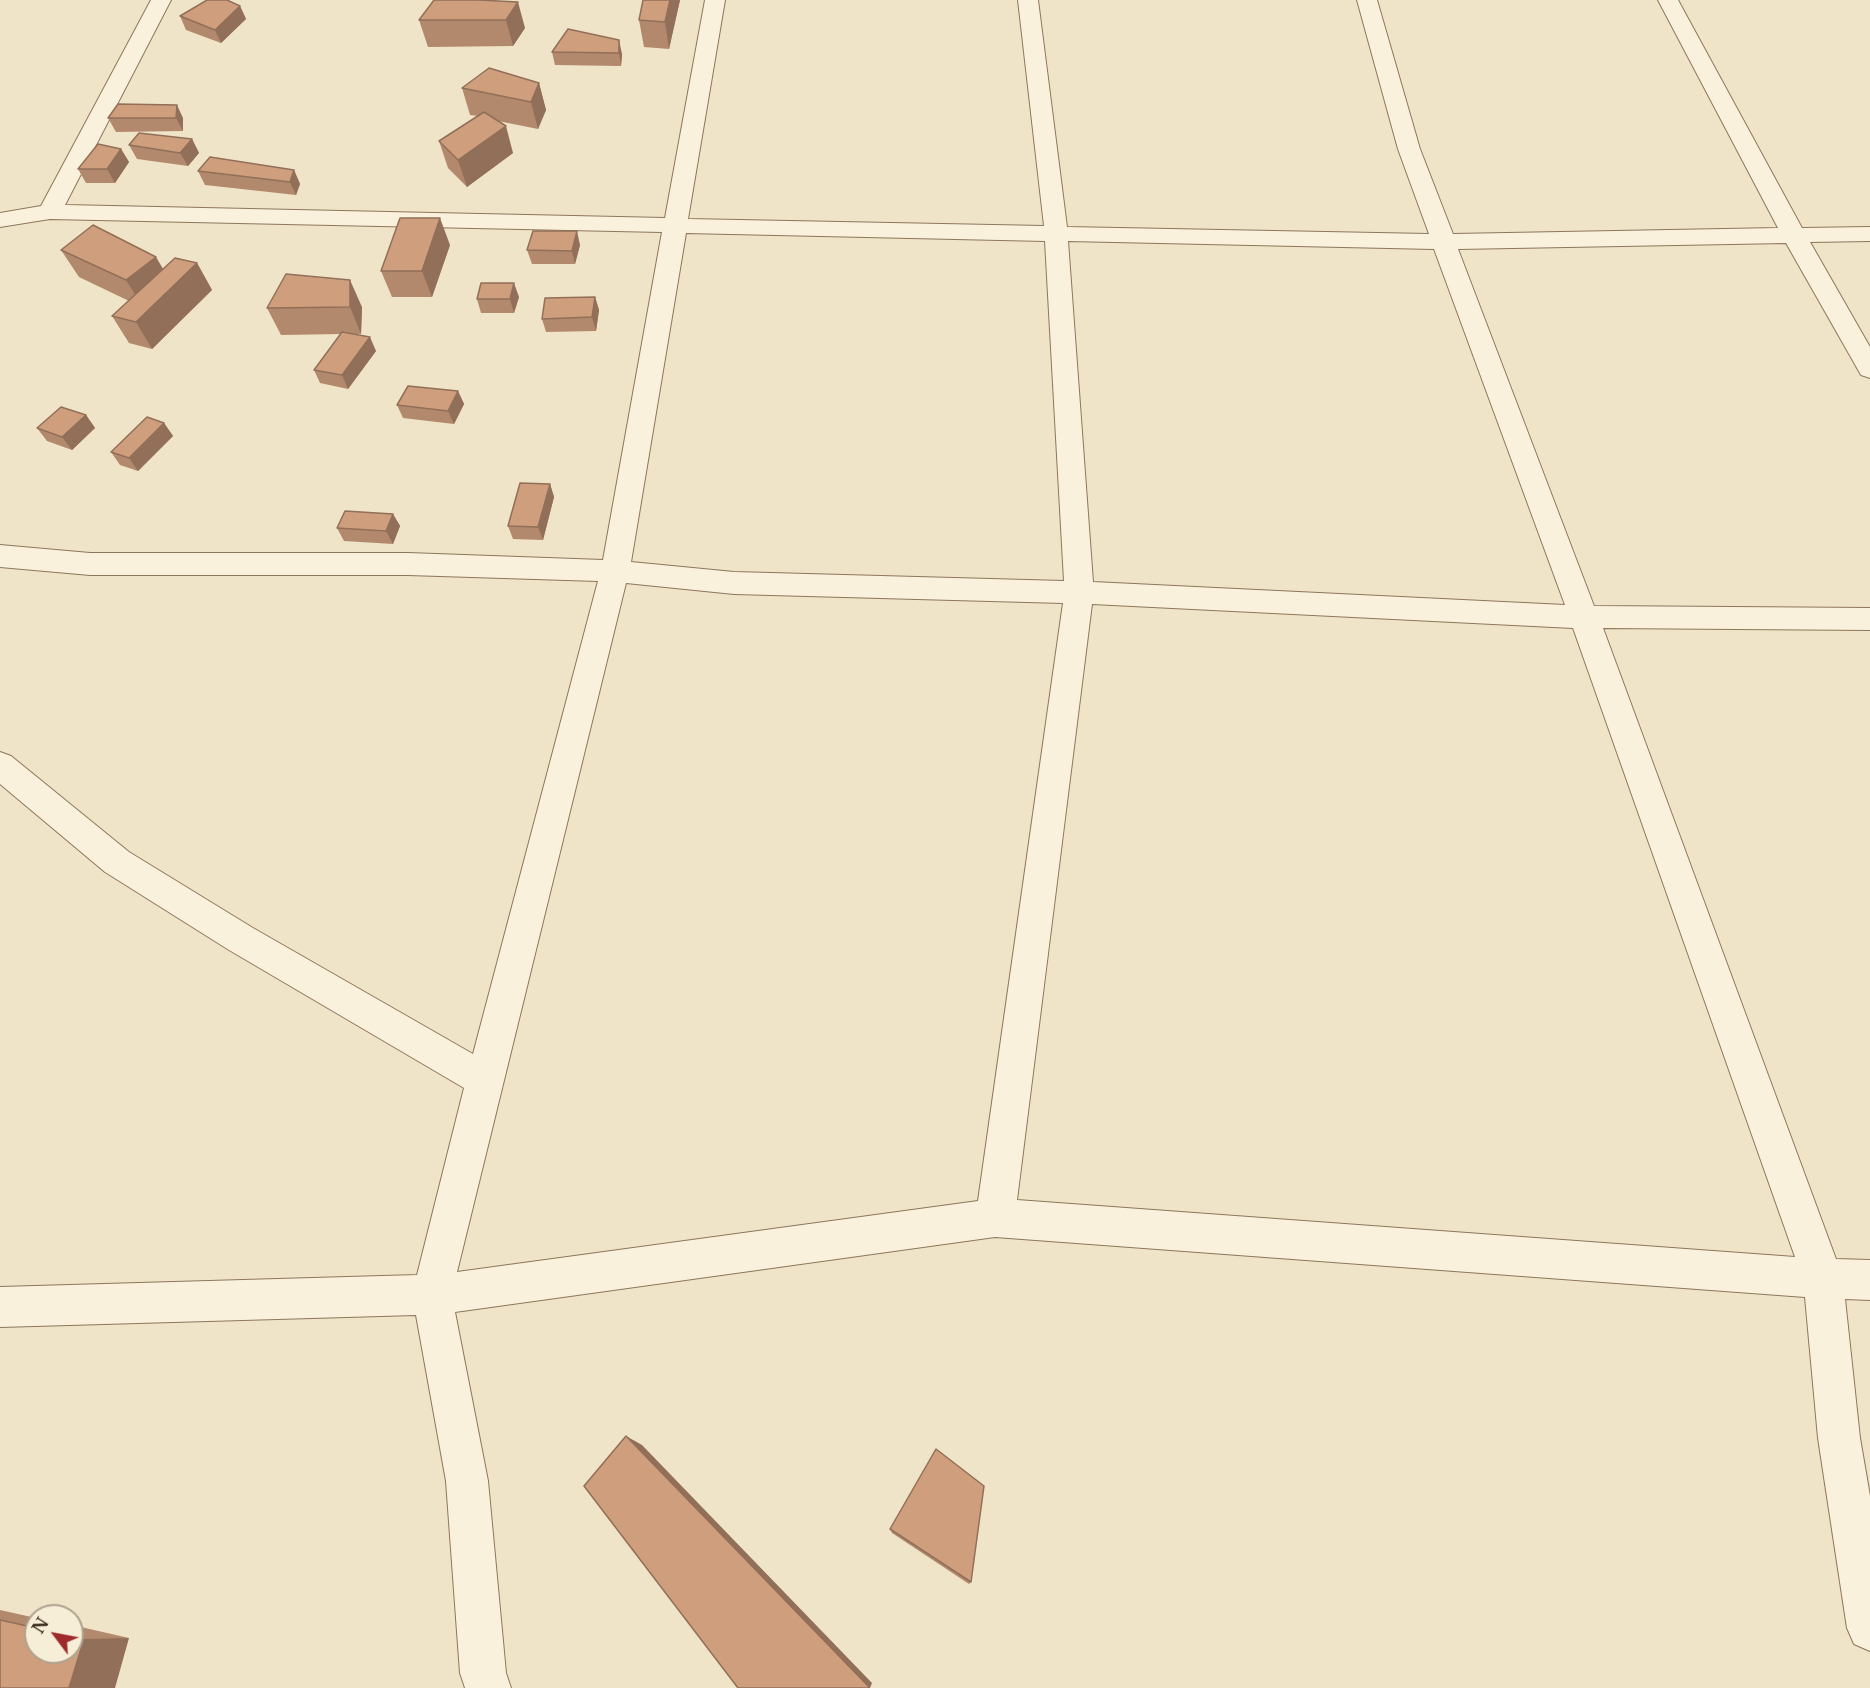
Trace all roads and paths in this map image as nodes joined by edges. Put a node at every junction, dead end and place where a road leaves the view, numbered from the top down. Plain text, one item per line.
1 (161, 0) edge
2 (715, 0) edge
3 (1028, 0) edge
4 (1367, 0) edge
5 (1668, 0) edge
6 (50, 212) junction
7 (0, 220) edge
8 (677, 224) junction
9 (1056, 232) junction
10 (1793, 234) junction
11 (1870, 234) edge
12 (1444, 242) junction
13 (1870, 369) edge
14 (0, 556) edge
15 (615, 571) junction
16 (1079, 592) junction
17 (1584, 616) junction
18 (1870, 619) edge
19 (0, 765) edge
20 (484, 1080) junction
21 (995, 1218) junction
22 (1822, 1279) junction
23 (1870, 1280) edge
24 (432, 1295) junction
25 (0, 1307) edge
26 (1870, 1628) edge
27 (488, 1688) edge

1 - 6 street
2 - 8 street
3 - 9 street
4 - 12 street
5 - 10 street
6 - 7 street
6 - 8 street
8 - 9 street
8 - 15 street
9 - 12 street
9 - 16 street
10 - 11 street
10 - 12 street
10 - 13 street
12 - 17 street
14 - 15 street
15 - 16 street
15 - 20 street
16 - 17 street
16 - 21 street
17 - 18 street
17 - 22 street
19 - 20 street
20 - 24 street
21 - 22 street
21 - 24 street
22 - 23 street
22 - 26 street
24 - 25 street
24 - 27 street

